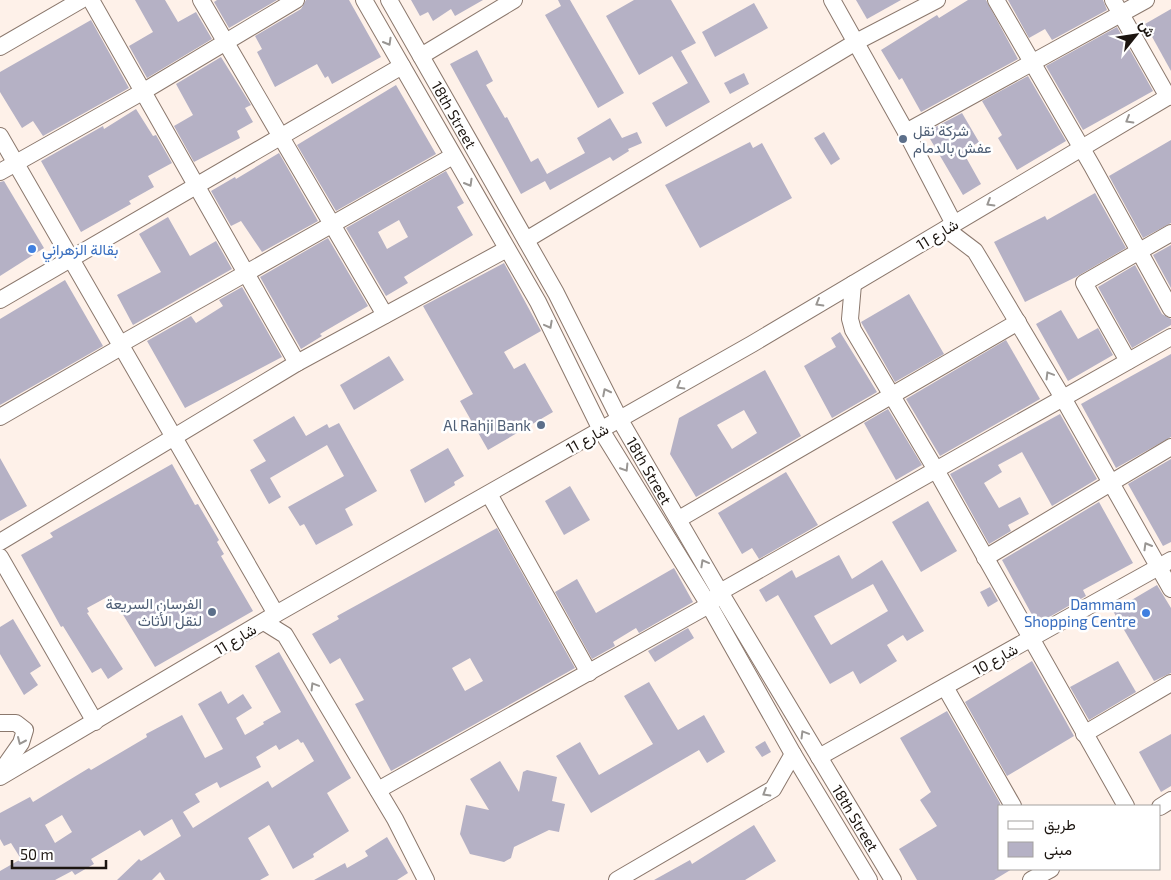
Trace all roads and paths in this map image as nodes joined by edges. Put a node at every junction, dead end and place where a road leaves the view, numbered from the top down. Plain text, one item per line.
1 (82, 0) edge
2 (91, 0) edge
3 (201, 0) edge
4 (296, 0) edge
5 (364, 0) edge
6 (389, 0) edge
7 (514, 0) edge
8 (832, 0) edge
9 (937, 0) edge
10 (996, 0) edge
11 (1113, 0) edge
12 (1146, 0) edge
13 (1121, 14) junction
14 (226, 41) junction
15 (856, 42) junction
16 (0, 47) edge
17 (422, 56) junction
18 (1032, 62) junction
19 (402, 66) junction
20 (144, 91) junction
21 (1168, 100) edge
22 (906, 132) junction
23 (0, 136) edge
24 (282, 136) junction
25 (1080, 148) junction
26 (453, 156) junction
27 (16, 163) junction
28 (0, 172) edge
29 (196, 187) junction
30 (333, 225) junction
31 (950, 227) junction
32 (1171, 233) edge
33 (526, 240) junction
34 (507, 249) junction
35 (1139, 252) junction
36 (71, 259) junction
37 (247, 274) junction
38 (853, 284) junction
39 (0, 300) edge
40 (1171, 309) edge
41 (385, 315) junction
42 (1018, 322) junction
43 (1171, 337) edge
44 (120, 346) junction
45 (1128, 362) junction
46 (296, 363) junction
47 (892, 394) junction
48 (1063, 398) junction
49 (0, 417) edge
50 (620, 420) junction
51 (601, 430) junction
52 (173, 437) junction
53 (1171, 447) edge
54 (936, 470) junction
55 (1110, 482) junction
56 (488, 494) junction
57 (679, 519) junction
58 (0, 542) edge
59 (0, 557) edge
60 (985, 558) junction
61 (1165, 563) edge
62 (1171, 589) edge
63 (720, 592) junction
64 (709, 605) junction
65 (270, 618) junction
66 (1030, 639) junction
67 (589, 673) junction
68 (1171, 682) edge
69 (945, 687) junction
70 (95, 722) junction
71 (0, 723) edge
72 (1084, 734) junction
73 (793, 754) junction
74 (819, 757) junction
75 (0, 775) edge
76 (378, 790) junction
77 (1012, 805) edge
78 (1125, 805) edge
79 (1048, 870) edge
80 (426, 880) edge
81 (617, 880) edge
82 (869, 880) edge
83 (893, 880) edge
84 (1031, 880) edge

1 - 16 street
2 - 20 street
3 - 14 street
4 - 14 street
5 -> 19 street
6 - 17 street, 18th Street
7 - 17 street
8 - 15 street
9 - 15 street
10 - 18 street
11 - 13 street
12 - 13 street
13 - 18 street
13 - 21 street
14 - 20 street
14 - 24 street
15 - 22 street
15 - 33 street
17 - 33 street, 18th Street
18 - 22 street
18 - 25 street
19 - 24 street
19 - 26 street
20 - 27 street
20 - 29 street
21 -> 25 street, شارع 11
22 - 31 street
23 - 27 street
24 - 29 street
24 - 30 street
25 -> 31 street, شارع 11
25 - 35 street
26 - 30 street
26 -> 34 street
27 - 28 street
27 - 36 street
29 - 36 street
29 - 37 street
30 - 37 street
30 - 41 street
31 - 38 street, شارع 11
31 - 42 street
32 - 35 street
50 -> 33 street, 18th Street
34 - 41 street
34 -> 51 street
35 - 40 street
35 - 45 street
36 - 39 street
36 - 44 street
37 - 44 street
37 - 46 street
38 - 47 street
38 -> 50 street, شارع 11
41 - 46 street
42 - 47 street
48 -> 42 street
43 - 45 street
44 - 49 street
44 - 52 street
45 - 48 street
46 - 52 street
47 - 54 street
47 - 57 street
48 - 54 street
48 - 55 street
50 - 51 street, شارع 11
50 - 57 street, 18th Street
51 - 56 street, شارع 11
51 -> 64 street
52 - 58 street
52 - 65 street
53 - 55 street
54 - 60 street
54 - 63 street
55 - 60 street
61 -> 55 street
56 - 65 street, شارع 11
56 - 67 street
63 -> 57 street, 18th Street
59 - 70 street
60 - 66 street
61 - 62 street
61 - 66 street, شارع 10
63 - 64 street
74 -> 63 street, 18th Street
64 - 67 street
64 - 73 street
65 - 70 street, شارع 11
76 -> 65 street
66 - 69 street, شارع 10
66 - 72 street
67 - 76 street
68 - 72 street
69 - 74 street, شارع 10
69 - 77 street
70 - 75 street, شارع 11
71 -> 75 street
72 - 78 street
73 -> 81 street
73 - 82 street
74 - 83 street, 18th Street
76 - 80 street
79 - 84 street

